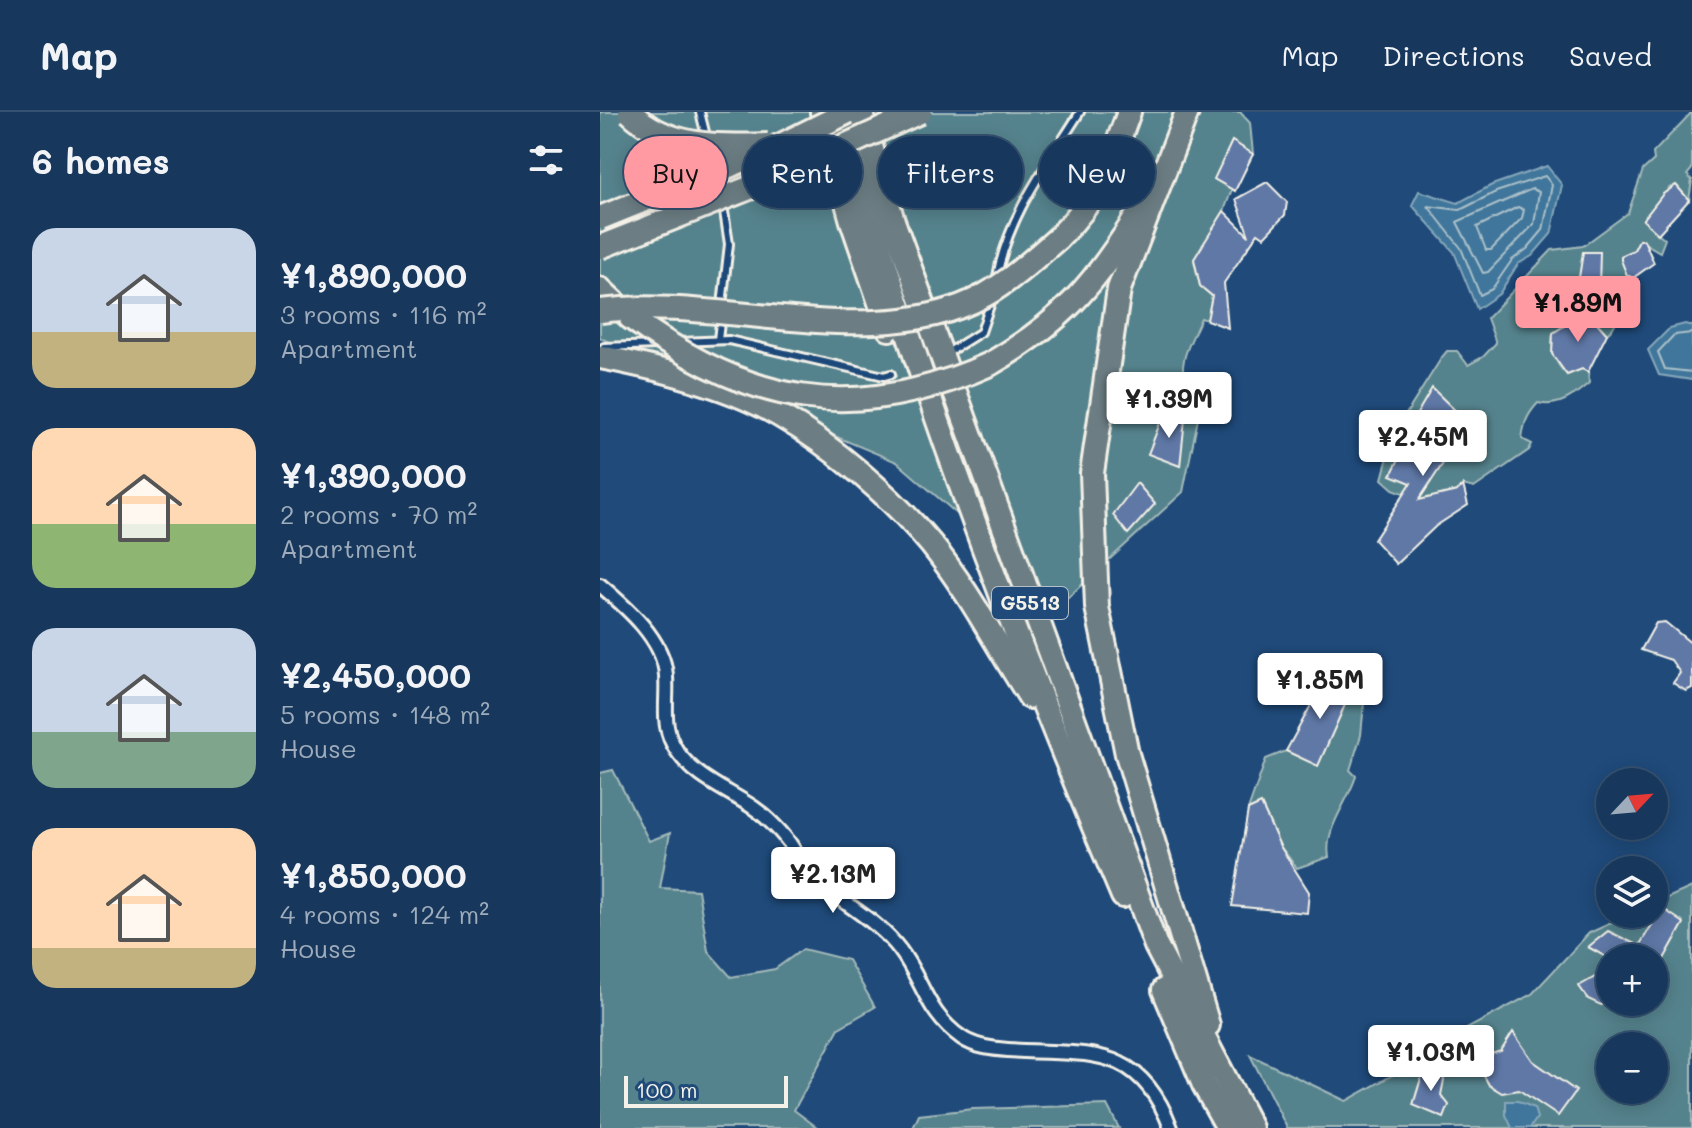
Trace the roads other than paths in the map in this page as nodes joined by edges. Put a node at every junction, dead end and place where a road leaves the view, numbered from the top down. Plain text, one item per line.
1 (630, 112) edge
2 (700, 112) edge
3 (822, 112) edge
4 (838, 112) edge
5 (848, 112) edge
6 (861, 112) edge
7 (872, 112) edge
8 (920, 112) edge
9 (1080, 112) edge
10 (1129, 112) edge
11 (1187, 112) edge
12 (706, 136) edge
13 (799, 136) edge
14 (743, 146) edge
15 (743, 160) edge
16 (1162, 176) junction
17 (723, 208) edge
18 (600, 218) edge
19 (893, 221) junction
20 (600, 247) edge
21 (600, 289) edge
22 (600, 311) edge
23 (718, 340) junction
24 (600, 346) edge
25 (952, 350) dead end
26 (600, 357) edge
27 (891, 374) dead end
28 (948, 455) junction
29 (600, 585) edge
30 (1062, 749) junction
31 (1226, 1083) junction
32 (1171, 1128) edge
33 (1228, 1128) edge
34 (1251, 1128) edge

1 - 14 highway, bridge
2 - 12 lane
3 - 28 highway
4 - 28 highway, G5513
5 - 13 highway, bridge
6 - 19 highway, G5513
7 - 19 highway
8 - 20 highway, bridge
9 - 25 lane
10 - 22 highway, bridge
11 - 16 highway
15 - 18 highway, bridge
16 - 21 highway, bridge
16 - 31 highway
17 - 23 lane
19 - 31 highway, G5513
23 - 24 lane
23 - 27 lane
26 - 30 highway
28 - 30 highway, G5513
29 - 32 street
30 - 33 highway, G5513
31 - 34 highway, G5513

